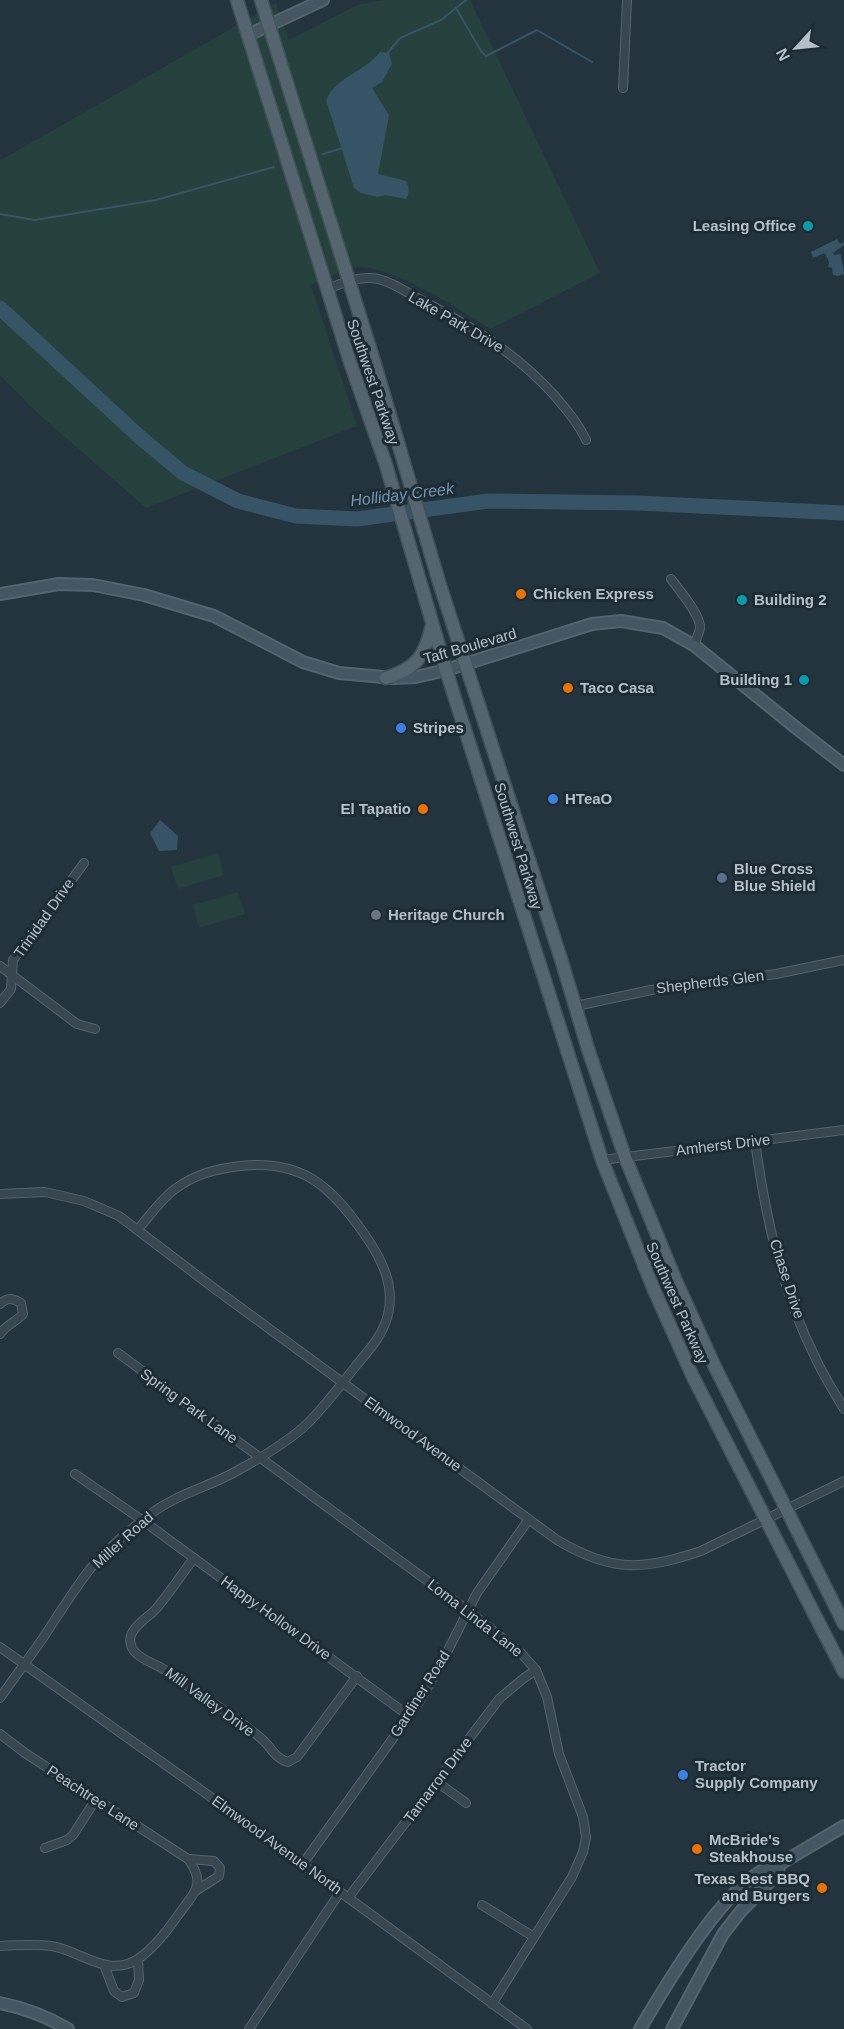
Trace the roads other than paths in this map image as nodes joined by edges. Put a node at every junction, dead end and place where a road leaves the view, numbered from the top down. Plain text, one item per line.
1 (237, 0) edge
2 (261, 0) edge
3 (323, 0) edge
4 (627, 0) edge
5 (269, 24) junction
6 (248, 34) junction
7 (623, 88) dead end
8 (349, 280) junction
9 (327, 289) junction
10 (586, 440) dead end
11 (671, 579) dead end
12 (0, 594) edge
13 (433, 621) junction
14 (695, 646) junction
15 (467, 663) junction
16 (446, 670) junction
17 (386, 678) junction
18 (844, 765) edge
19 (516, 818) junction
20 (496, 828) junction
21 (84, 863) dead end
22 (844, 960) edge
23 (0, 966) edge
24 (13, 976) junction
25 (0, 1003) edge
26 (576, 1006) junction
27 (95, 1029) dead end
28 (844, 1130) edge
29 (755, 1141) junction
30 (625, 1157) junction
31 (602, 1160) junction
32 (0, 1194) edge
33 (138, 1230) junction
34 (665, 1256) junction
35 (644, 1266) junction
36 (0, 1304) edge
37 (0, 1334) edge
38 (118, 1353) dead end
39 (342, 1383) junction
40 (844, 1409) edge
41 (259, 1458) junction
42 (75, 1474) dead end
43 (844, 1481) edge
44 (787, 1509) junction
45 (530, 1519) junction
46 (142, 1520) junction
47 (766, 1520) junction
48 (194, 1558) junction
49 (467, 1610) junction
50 (844, 1624) edge
51 (0, 1647) edge
52 (23, 1664) junction
53 (536, 1670) junction
54 (844, 1672) edge
55 (357, 1677) junction
56 (0, 1698) edge
57 (409, 1716) junction
58 (0, 1734) edge
59 (437, 1782) junction
60 (96, 1799) junction
61 (466, 1803) dead end
62 (844, 1826) edge
63 (45, 1848) dead end
64 (188, 1859) junction
65 (302, 1864) junction
66 (780, 1864) junction
67 (197, 1890) junction
68 (340, 1892) junction
69 (348, 1898) junction
70 (482, 1905) dead end
71 (534, 1937) junction
72 (0, 1946) edge
73 (138, 1959) junction
74 (104, 1965) junction
75 (0, 2002) edge
76 (492, 2004) junction
77 (516, 2021) junction
78 (68, 2029) edge
79 (249, 2029) edge
80 (510, 2029) edge
81 (528, 2029) edge
82 (640, 2029) edge
83 (672, 2029) edge

1 - 6 main road, Southwest Parkway
2 - 5 main road, Southwest Parkway
3 - 5 street
4 - 7 street
5 - 6 street
5 - 8 main road, Southwest Parkway
6 - 9 main road, Southwest Parkway
8 - 9 street, Lake Park Drive
8 - 10 street, Lake Park Drive
8 - 15 main road, Southwest Parkway
9 - 13 main road, Southwest Parkway
11 - 14 street
12 - 17 street, Taft Boulevard
13 - 16 main road, Southwest Parkway
13 - 17 main road
14 - 15 street, Taft Boulevard
14 - 18 street, Taft Boulevard
15 - 16 street, Taft Boulevard
15 - 19 main road, Southwest Parkway
16 - 17 street, Taft Boulevard
16 - 20 main road, Southwest Parkway
19 - 20 main road
19 - 26 main road, Southwest Parkway
20 - 31 main road, Southwest Parkway
21 - 24 street, Trinidad Drive
22 - 26 street, Shepherds Glen
23 - 24 street
24 - 25 street, Trinidad Drive
24 - 27 street
26 - 30 main road, Southwest Parkway
28 - 29 street, Amherst Drive
29 - 30 street, Amherst Drive
29 - 40 street, Chase Drive
30 - 31 street, Amherst Drive
30 - 34 main road, Southwest Parkway
31 - 35 main road, Southwest Parkway
32 - 33 street, Elmwood Avenue
33 - 39 street, Elmwood Avenue
33 - 39 street, Miller Road
34 - 35 main road
34 - 44 main road, Southwest Parkway
35 - 47 main road, Southwest Parkway
36 - 37 street
38 - 41 street, Spring Park Lane
39 - 41 street, Miller Road
39 - 45 street, Elmwood Avenue
41 - 46 street, Miller Road
41 - 49 street, Loma Linda Lane
42 - 46 street, Happy Hollow Drive
43 - 44 street, Elmwood Avenue
44 - 47 street, Elmwood Avenue
44 - 50 main road, Southwest Parkway
45 - 47 street, Elmwood Avenue
45 - 49 street, Gardiner Road
46 - 48 street, Happy Hollow Drive
46 - 52 street, Miller Road
47 - 54 main road, Southwest Parkway
48 - 55 street, Happy Hollow Drive
48 - 55 street, Mill Valley Drive
49 - 53 street, Loma Linda Lane
49 - 57 street, Gardiner Road
51 - 52 street, Elmwood Avenue North
52 - 56 street, Miller Road
52 - 65 street, Elmwood Avenue North
53 - 59 street, Tamarron Drive
53 - 71 street, Loma Linda Lane
55 - 57 street, Happy Hollow Drive
57 - 65 street, Gardiner Road
58 - 60 street, Peachtree Lane
59 - 61 street
59 - 69 street, Tamarron Drive
60 - 63 street
60 - 64 street, Peachtree Lane
62 - 66 street
64 - 67 street
64 - 67 street, Peachtree Lane
65 - 68 street, Elmwood Avenue North
66 - 82 street
66 - 83 street
67 - 73 street, Peachtree Lane
68 - 69 street, Elmwood Avenue North
68 - 79 street
69 - 76 street, Elmwood Avenue North
70 - 71 street
71 - 76 street, Loma Linda Lane
72 - 74 street
73 - 74 street
73 - 74 street
75 - 78 street
76 - 77 street, Elmwood Avenue North
77 - 80 street
77 - 81 street, Elmwood Avenue North

